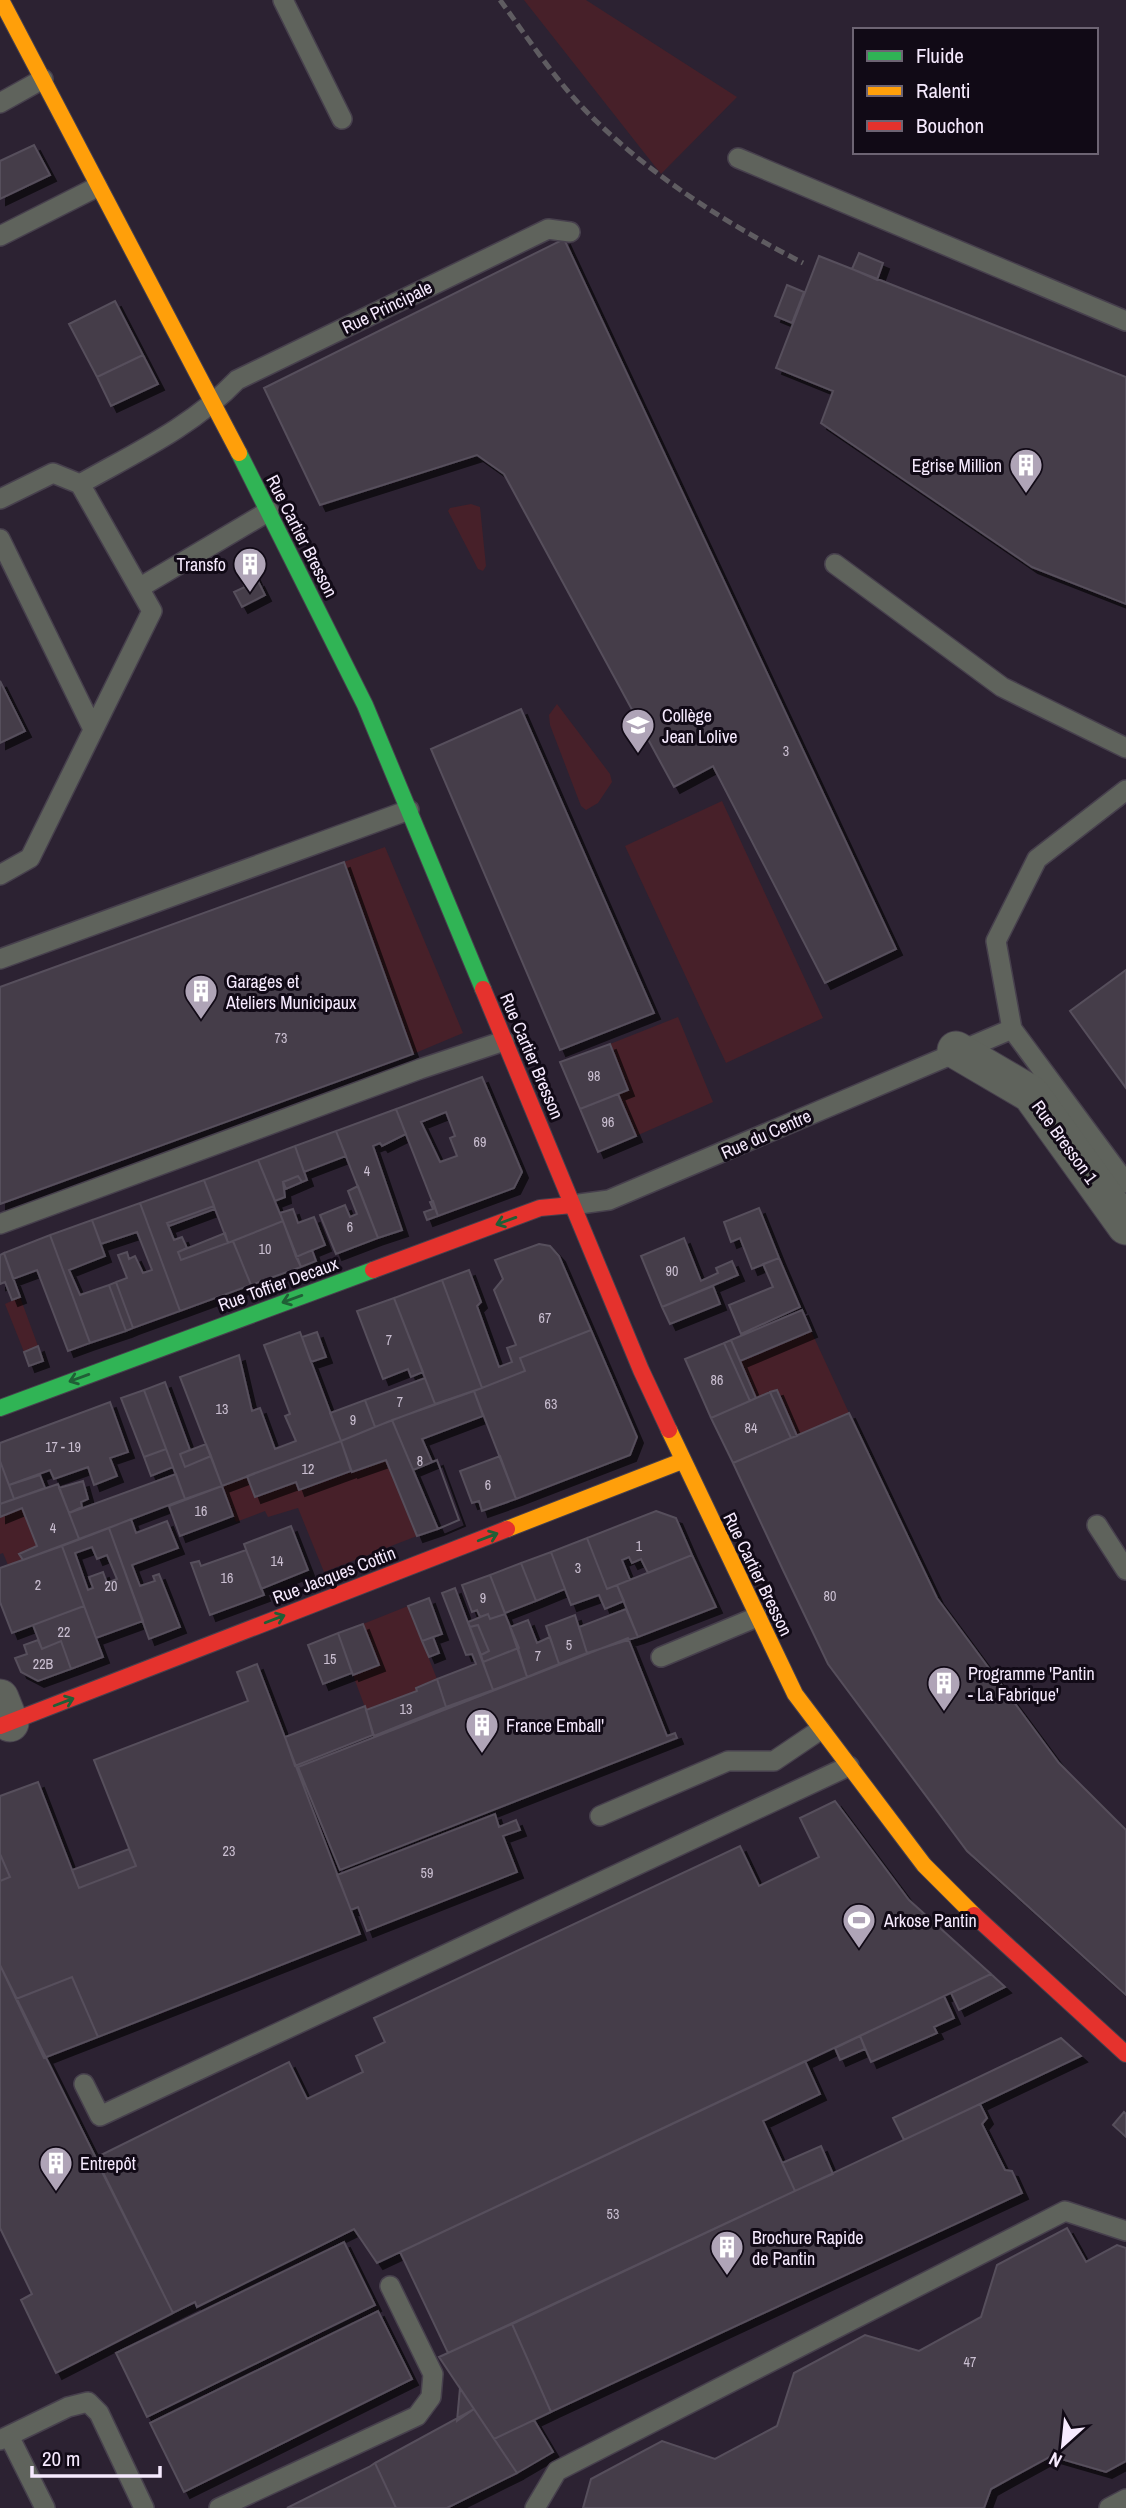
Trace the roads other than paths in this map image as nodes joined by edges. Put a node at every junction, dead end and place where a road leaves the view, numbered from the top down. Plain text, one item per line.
1 (1, 0) edge
2 (283, 0) edge
3 (43, 79) junction
4 (0, 103) edge
5 (342, 119) dead end
6 (738, 158) dead end
7 (97, 187) junction
8 (570, 232) dead end
9 (0, 236) edge
10 (1126, 321) edge
11 (213, 405) junction
12 (79, 484) junction
13 (0, 499) edge
14 (269, 512) junction
15 (0, 539) edge
16 (835, 564) dead end
17 (139, 588) junction
18 (93, 729) junction
19 (1126, 748) edge
20 (1126, 790) edge
21 (409, 810) junction
22 (0, 875) edge
23 (0, 960) edge
24 (1012, 1029) junction
25 (504, 1041) junction
26 (956, 1050) junction
27 (1126, 1183) edge
28 (572, 1205) junction
29 (0, 1224) edge
30 (1126, 1226) edge
31 (0, 1408) edge
32 (682, 1461) junction
33 (1097, 1525) dead end
34 (1126, 1570) edge
35 (757, 1617) junction
36 (662, 1657) dead end
37 (3, 1716) edge
38 (820, 1730) junction
39 (849, 1766) junction
40 (600, 1815) dead end
41 (1126, 2054) edge
42 (84, 2084) dead end
43 (1126, 2231) edge
44 (390, 2286) dead end
45 (5, 2438) edge
46 (1126, 2499) edge
47 (46, 2508) edge
48 (144, 2508) edge
49 (219, 2508) edge
50 (535, 2508) edge
51 (1109, 2508) edge

1 - 3 street, Rue Cartier Bresson
2 - 5 lane
3 - 4 lane
3 - 7 street, Rue Cartier Bresson
6 - 10 lane
7 - 9 lane
7 - 11 street, Rue Cartier Bresson
8 - 11 lane, Rue Principale
11 - 12 lane, Rue Principale
11 - 14 street, Rue Cartier Bresson
12 - 13 lane
12 - 17 lane
14 - 17 lane
14 - 21 street, Rue Cartier Bresson
15 - 18 lane
16 - 19 lane
17 - 18 lane
18 - 22 lane
20 - 24 lane
21 - 23 lane
21 - 25 street, Rue Cartier Bresson
24 - 26 lane, Rue du Centre
24 - 27 lane
25 - 28 street, Rue Cartier Bresson
25 - 29 lane
26 - 28 lane, Rue du Centre
26 - 30 street, Rue Bresson 1
28 -> 31 street, Rue Toffier Decaux
28 - 32 street, Rue Cartier Bresson
32 - 35 street, Rue Cartier Bresson
37 -> 32 street, Rue Jacques Cottin
33 - 34 lane
35 - 36 lane
35 - 38 street, Rue Cartier Bresson
38 - 39 street, Rue Cartier Bresson
38 - 40 lane
39 - 41 street, Rue Cartier Bresson
39 - 42 lane
43 - 50 lane
44 - 49 lane
45 - 47 lane
45 - 48 lane
46 - 51 lane

